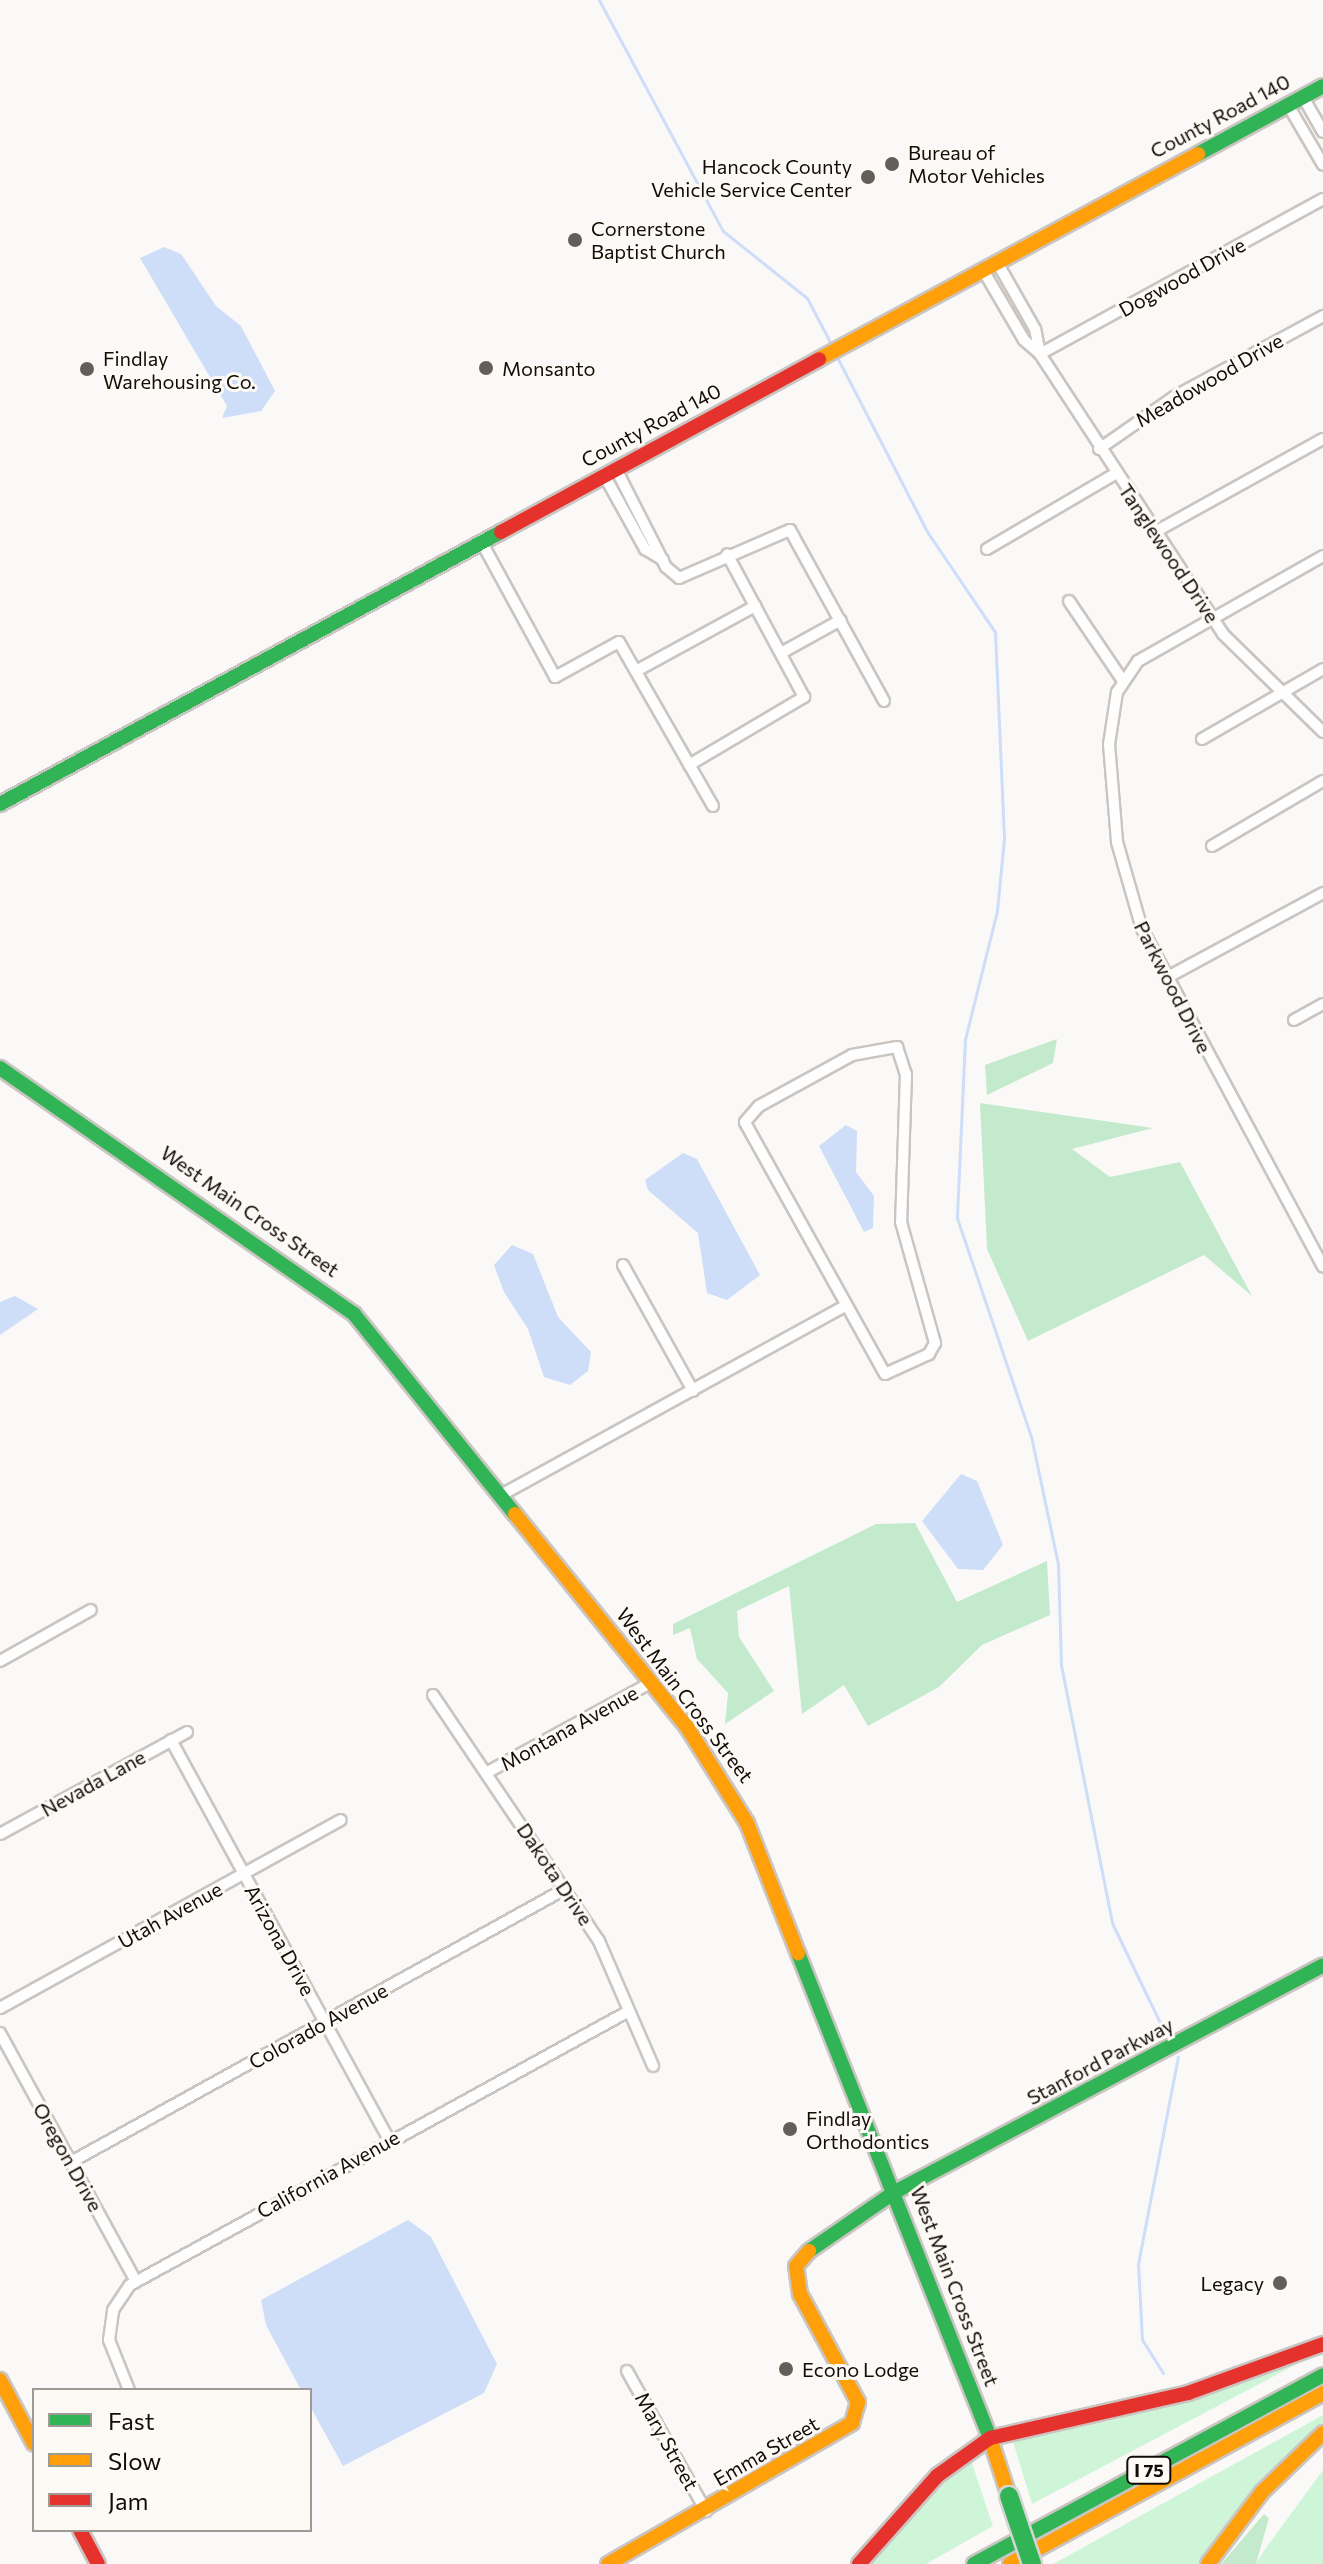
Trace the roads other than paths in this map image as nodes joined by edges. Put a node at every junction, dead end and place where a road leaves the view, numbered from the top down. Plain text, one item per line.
1 (1323, 86) edge
2 (1296, 101) junction
3 (1323, 132) edge
4 (1323, 165) edge
5 (1323, 199) edge
6 (990, 266) junction
7 (1323, 316) edge
8 (1040, 354) junction
9 (1323, 439) edge
10 (1099, 449) junction
11 (610, 472) junction
12 (1115, 474) junction
13 (1155, 532) junction
14 (481, 541) junction
15 (987, 549) dead end
16 (727, 554) junction
17 (1323, 556) edge
18 (1069, 601) dead end
19 (755, 606) junction
20 (1212, 617) junction
21 (841, 620) junction
22 (781, 653) junction
23 (1323, 669) edge
24 (636, 671) junction
25 (1123, 681) junction
26 (1282, 691) junction
27 (884, 701) dead end
28 (1323, 732) edge
29 (1202, 739) dead end
30 (689, 765) junction
31 (1323, 781) edge
32 (0, 804) edge
33 (713, 806) dead end
34 (1212, 846) dead end
35 (1323, 893) edge
36 (1166, 978) junction
37 (1323, 1004) edge
38 (1294, 1020) dead end
39 (0, 1068) edge
40 (623, 1265) dead end
41 (1323, 1267) edge
42 (845, 1306) junction
43 (693, 1391) junction
44 (503, 1494) junction
45 (91, 1610) dead end
46 (0, 1661) edge
47 (652, 1682) junction
48 (433, 1695) dead end
49 (187, 1732) dead end
50 (171, 1740) junction
51 (486, 1773) junction
52 (340, 1820) dead end
53 (0, 1834) edge
54 (244, 1874) junction
55 (565, 1889) junction
56 (1323, 1965) edge
57 (0, 2008) edge
58 (629, 2011) junction
59 (325, 2022) junction
60 (0, 2033) edge
61 (653, 2066) dead end
62 (390, 2141) junction
63 (71, 2162) junction
64 (895, 2192) junction
65 (136, 2281) junction
66 (1323, 2344) edge
67 (627, 2371) dead end
68 (1323, 2375) edge
69 (0, 2380) edge
70 (128, 2388) edge
71 (1323, 2393) edge
72 (1323, 2433) edge
73 (990, 2438) junction
74 (32, 2440) edge
75 (706, 2511) junction
76 (81, 2532) edge
77 (98, 2564) edge
78 (608, 2564) edge
79 (859, 2564) edge
80 (974, 2564) edge
81 (1010, 2564) edge
82 (1032, 2564) edge
83 (1208, 2564) edge

1 - 2 main road, County Road 140
2 - 3 street
2 - 4 street
2 - 6 main road, County Road 140
5 - 8 street, Dogwood Drive
6 - 8 street, Tanglewood Drive
6 - 11 main road, County Road 140
7 - 10 street, Meadowood Drive
8 - 10 street, Tanglewood Drive
9 - 13 street
10 - 12 street, Tanglewood Drive
11 - 14 main road, County Road 140
11 - 16 street
12 - 13 street, Tanglewood Drive
12 - 15 street
13 - 20 street, Tanglewood Drive
14 - 24 street
14 - 32 main road, County Road 140
16 - 19 street
16 - 21 street
17 - 20 street, Parkwood Drive
18 - 25 street
19 - 22 street
19 - 24 street
20 - 25 street, Parkwood Drive
20 - 26 street, Tanglewood Drive
21 - 22 street
21 - 27 street
22 - 30 street
23 - 26 street
24 - 30 street
25 - 36 street, Parkwood Drive
26 - 28 street, Tanglewood Drive
26 - 29 street
30 - 33 street
31 - 34 street
35 - 36 street
36 - 41 street, Parkwood Drive
37 - 38 street
39 - 44 main road, West Main Cross Street
40 - 43 street
42 - 42 street
42 - 43 street
43 - 44 street
44 - 47 main road, West Main Cross Street
45 - 46 street
47 - 51 street, Montana Avenue
47 - 64 main road, West Main Cross Street
48 - 51 street, Dakota Drive
49 - 50 street, Nevada Lane
50 - 53 street, Nevada Lane
50 - 54 street, Arizona Drive
51 - 55 street, Dakota Drive
52 - 54 street, Utah Avenue
54 - 57 street, Utah Avenue
54 - 59 street, Arizona Drive
55 - 58 street, Dakota Drive
55 - 59 street, Colorado Avenue
56 - 64 main road, Stanford Parkway
58 - 61 street, Dakota Drive
58 - 62 street, California Avenue
59 - 62 street, Arizona Drive
59 - 63 street, Colorado Avenue
60 - 63 street, Oregon Drive
62 - 65 street, California Avenue
63 - 65 street, Oregon Drive
64 - 73 main road, West Main Cross Street
64 - 75 main road, Emma Street
65 - 70 street, California Avenue
66 - 73 main road
67 - 75 street, Mary Street
68 - 80 main road, I 75
69 - 74 main road
71 - 81 main road, I 75
72 - 83 main road
73 - 79 main road
73 - 82 main road, West Main Cross Street, bridge
75 - 78 main road, Emma Street
76 - 77 main road

